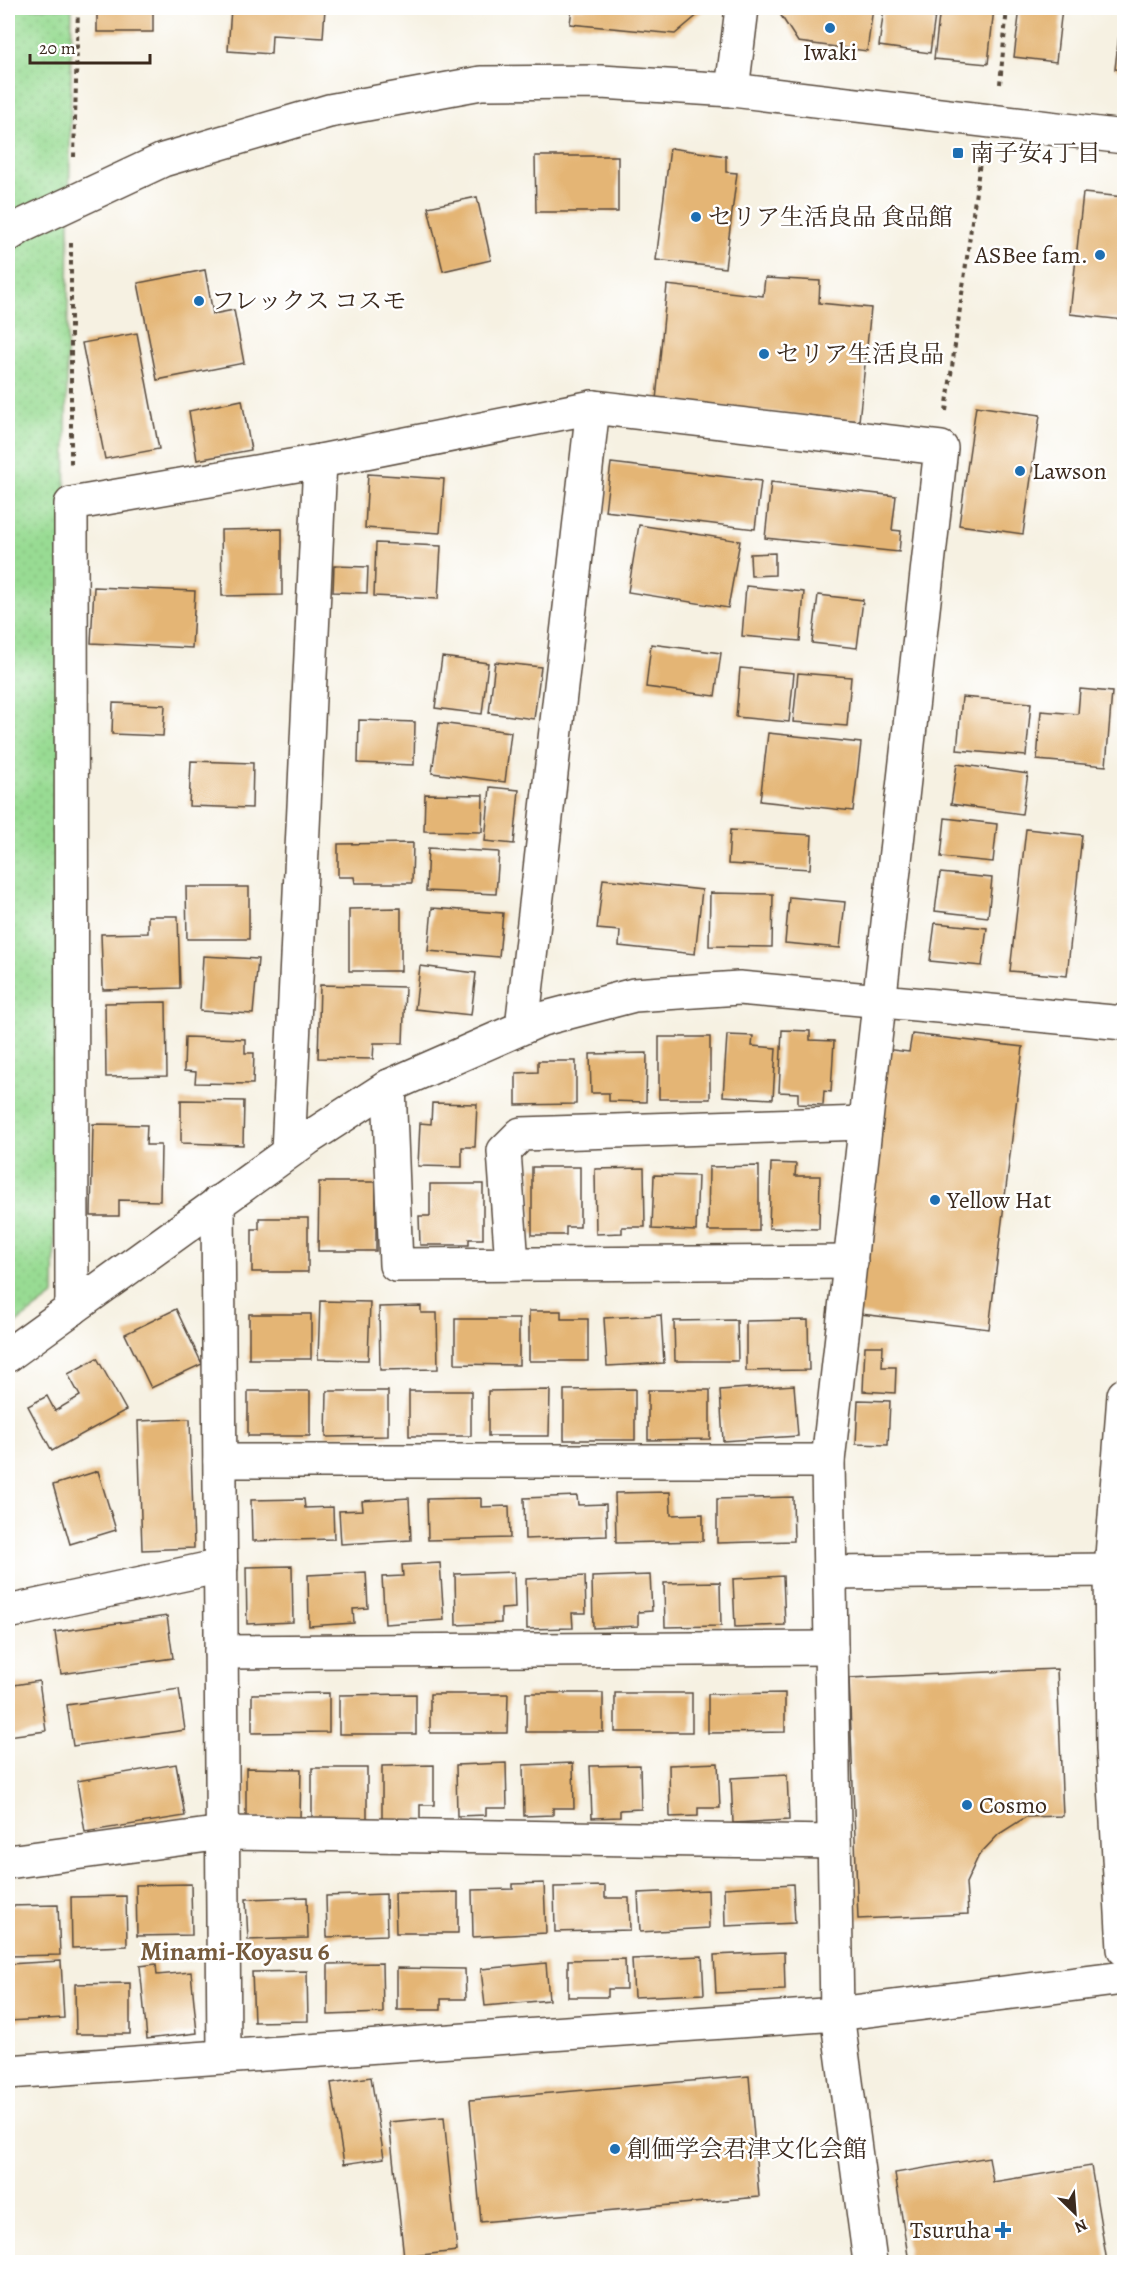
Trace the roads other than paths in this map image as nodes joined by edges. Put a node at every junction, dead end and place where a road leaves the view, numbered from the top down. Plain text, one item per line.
1 (742, 8) edge
2 (732, 90) junction
3 (1125, 137) edge
4 (8, 235) edge
5 (593, 407) junction
6 (320, 461) junction
7 (879, 1001) junction
8 (1125, 1023) edge
9 (522, 1027) junction
10 (389, 1086) junction
11 (865, 1123) junction
12 (288, 1152) junction
13 (218, 1202) junction
14 (850, 1262) junction
15 (512, 1264) junction
16 (72, 1309) junction
17 (8, 1355) edge
18 (1125, 1395) edge
19 (220, 1461) junction
20 (828, 1461) junction
21 (221, 1566) junction
22 (1111, 1570) junction
23 (830, 1573) junction
24 (8, 1611) edge
25 (831, 1648) junction
26 (221, 1653) junction
27 (223, 1833) junction
28 (834, 1842) junction
29 (8, 1862) edge
30 (1125, 1949) edge
31 (1125, 1978) edge
32 (837, 2014) junction
33 (224, 2057) junction
34 (8, 2072) edge
35 (870, 2262) edge

1 - 2 street
2 - 3 street
2 - 4 street
5 - 6 street
5 - 7 street
5 - 9 street
6 - 12 street
6 - 16 street
7 - 8 street
7 - 9 street
7 - 11 street
9 - 10 street
10 - 12 street
10 - 15 street
11 - 14 street
11 - 15 street
12 - 13 street
13 - 16 street
13 - 19 street
14 - 15 street
14 - 20 street
16 - 17 street
18 - 22 street
19 - 20 street
19 - 21 street
20 - 23 street
21 - 24 street
21 - 26 street
22 - 23 street
22 - 30 street
23 - 25 street
25 - 26 street
25 - 28 street
26 - 27 street
27 - 28 street
27 - 29 street
27 - 33 street
28 - 32 street
31 - 32 street
32 - 33 street
32 - 35 street
33 - 34 street

